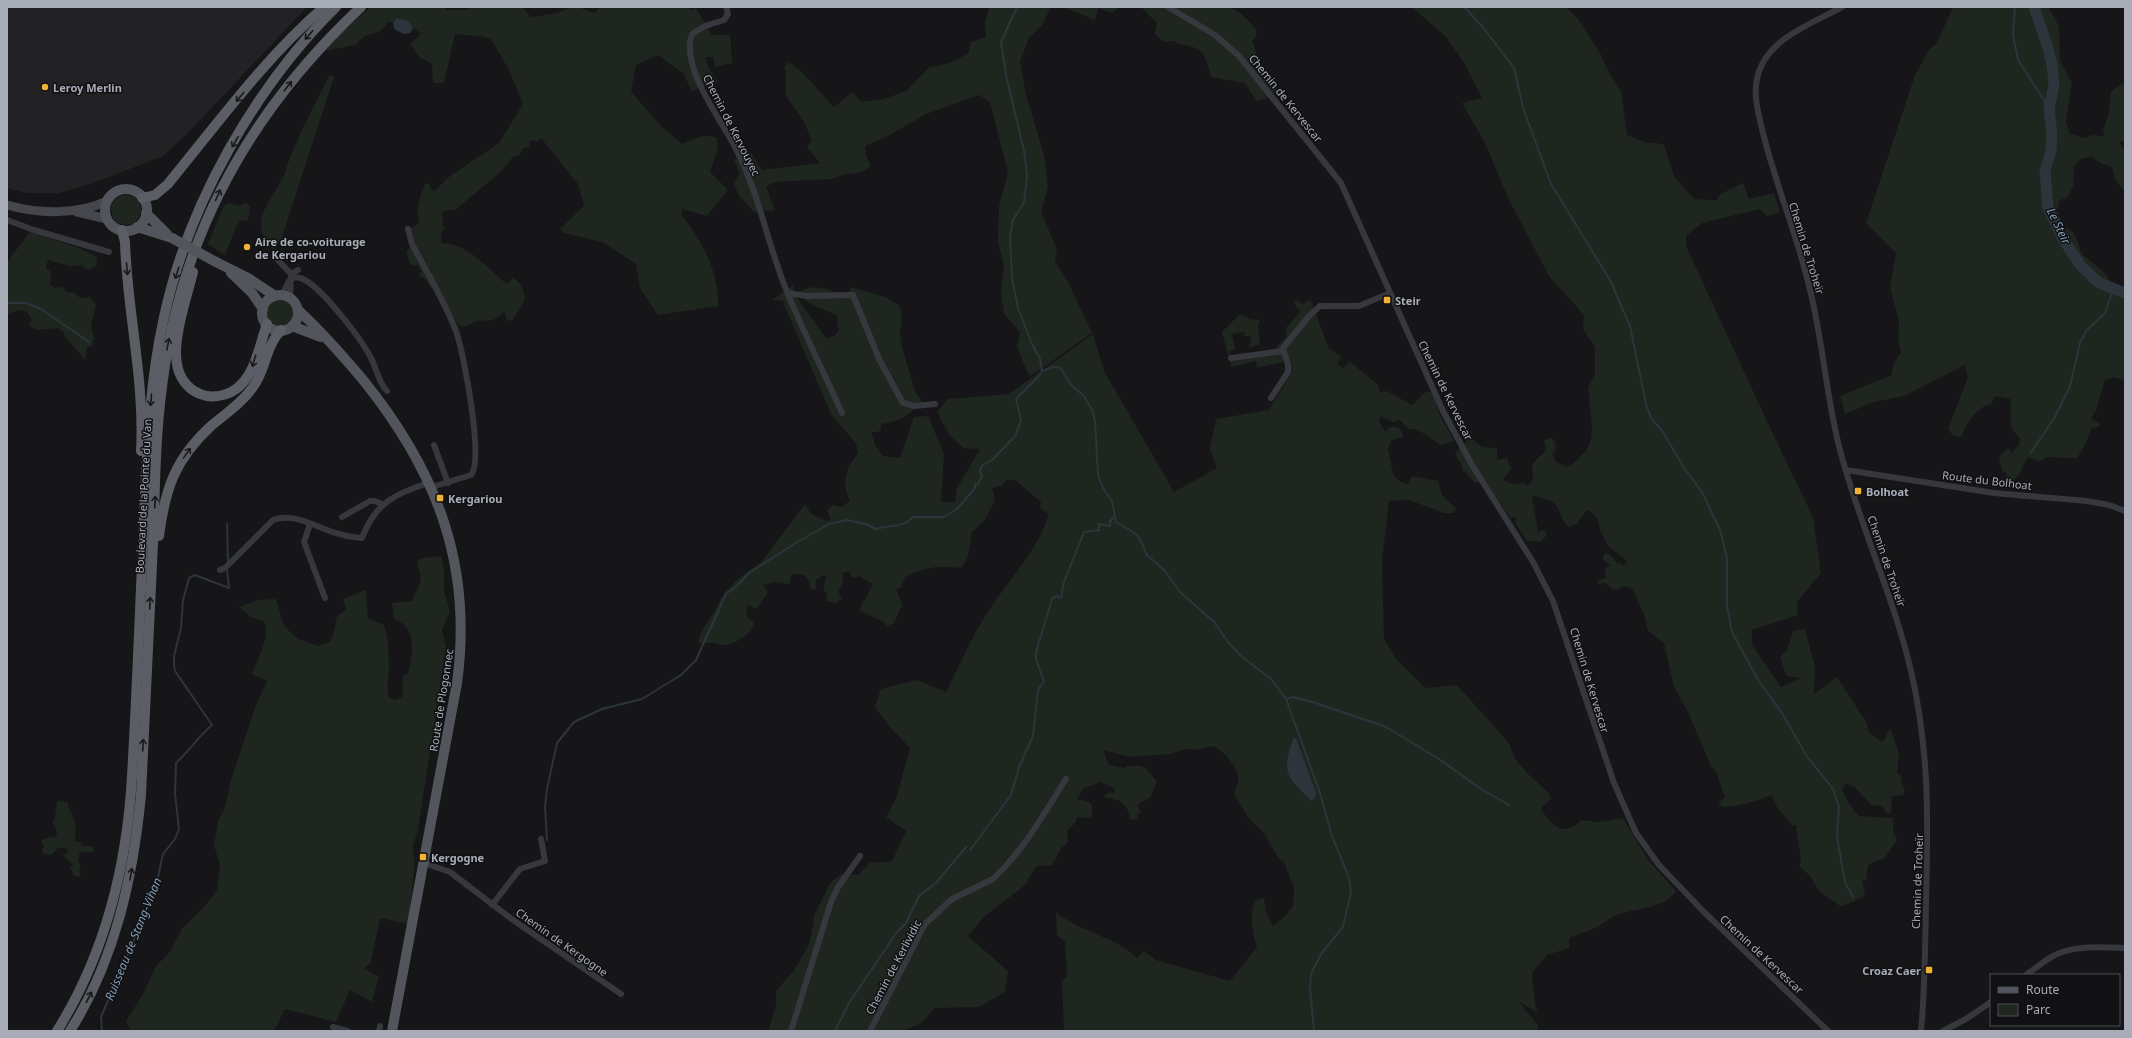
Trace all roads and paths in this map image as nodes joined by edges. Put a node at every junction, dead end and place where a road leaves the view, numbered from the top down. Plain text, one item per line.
1 (324, 7) edge
2 (336, 7) edge
3 (361, 7) edge
4 (726, 7) edge
5 (1168, 7) edge
6 (1842, 7) edge
7 (142, 198) junction
8 (107, 201) junction
9 (7, 205) edge
10 (71, 211) junction
11 (146, 213) junction
12 (107, 219) junction
13 (7, 220) edge
14 (206, 220) junction
15 (137, 227) junction
16 (408, 229) dead end
17 (122, 230) junction
18 (172, 238) junction
19 (109, 252) dead end
20 (278, 260) dead end
21 (226, 267) junction
22 (298, 270) dead end
23 (291, 276) junction
24 (1390, 292) junction
25 (788, 293) junction
26 (283, 296) junction
27 (263, 309) junction
28 (298, 310) junction
29 (266, 324) junction
30 (292, 326) junction
31 (281, 330) junction
32 (331, 344) junction
33 (1283, 351) junction
34 (1232, 358) dead end
35 (387, 391) dead end
36 (1270, 398) dead end
37 (935, 404) dead end
38 (842, 413) dead end
39 (434, 445) dead end
40 (1846, 470) junction
41 (448, 483) junction
42 (431, 485) junction
43 (382, 504) junction
44 (2125, 511) edge
45 (342, 517) dead end
46 (310, 524) junction
47 (152, 554) junction
48 (220, 570) dead end
49 (325, 598) dead end
50 (134, 739) junction
51 (1066, 779) dead end
52 (541, 839) dead end
53 (860, 856) dead end
54 (424, 863) junction
55 (417, 902) junction
56 (492, 905) junction
57 (2125, 948) edge
58 (2027, 974) edge
59 (621, 994) dead end
60 (1990, 1003) edge
61 (333, 1027) dead end
62 (57, 1031) edge
63 (70, 1031) edge
64 (348, 1031) edge
65 (392, 1031) edge
66 (398, 1031) edge
67 (790, 1031) edge
68 (870, 1031) edge
69 (1828, 1031) edge
70 (1921, 1031) edge
71 (1943, 1031) edge

1 -> 7 highway
2 -> 50 highway, Boulevard de la Pointe du Van
14 -> 3 highway, Boulevard de la Pointe du Van
4 - 25 street, Chemin de Kervouyec
5 - 24 street, Chemin de Kervescar
6 - 40 street, Chemin de Troheïr
7 - 8 main road
7 - 11 main road
8 - 10 main road
8 - 12 main road
9 - 10 main road
10 - 12 main road
11 - 15 main road
11 - 18 main road
12 - 17 main road
13 - 19 street
29 -> 14 highway
47 -> 14 highway, Boulevard de la Pointe du Van
15 - 17 main road
15 - 18 main road
16 - 41 street
17 -> 50 highway
18 - 21 main road, bridge
20 - 23 street
21 - 26 main road
21 - 27 main road
22 - 23 street
23 - 26 street
23 - 35 street
24 - 33 street
24 - 69 street, Chemin de Kervescar
25 - 37 street
25 - 38 street, Chemin de Kervouyec
26 - 27 main road
26 - 28 main road
27 - 29 main road
28 - 30 main road
28 - 32 main road
29 - 31 main road
30 - 31 main road
30 - 32 main road
47 -> 31 highway
32 - 42 main road, Route de Plogonnec
33 - 34 street
33 - 36 street
39 - 41 street
40 - 44 street, Route du Bolhoat
40 - 70 street, Chemin de Troheïr
41 - 42 street
42 - 43 street
42 - 54 main road, Route de Plogonnec
43 - 45 street
43 - 46 street
46 - 48 street
46 - 49 street
63 -> 47 highway, Boulevard de la Pointe du Van
50 - 62 highway, Boulevard de la Pointe du Van
51 - 68 street, Chemin de Kerlividic
52 - 56 street
53 - 67 street
54 - 55 main road, Route de Plogonnec
54 - 56 street, Chemin de Kergogne
55 - 65 main road, Route de Plogonnec
55 - 66 main road, Route de Plogonnec
56 - 59 street, Chemin de Kergogne
57 - 58 street
60 - 71 street
61 - 64 street

